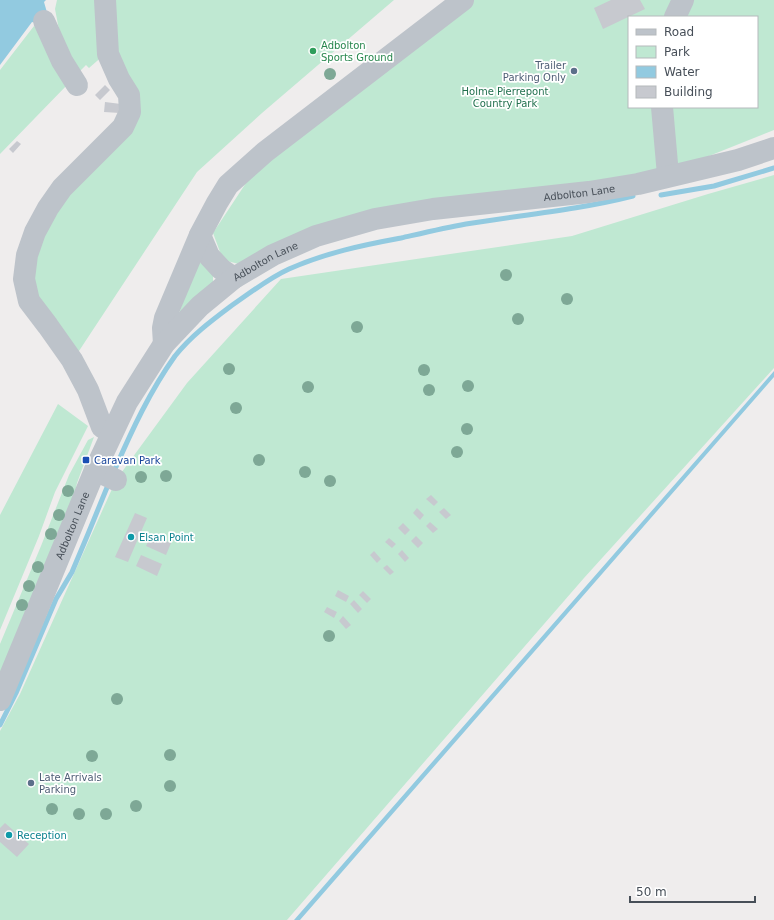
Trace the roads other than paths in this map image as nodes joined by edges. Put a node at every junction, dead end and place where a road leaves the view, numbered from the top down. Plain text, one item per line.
1 (105, 0) edge
2 (463, 0) edge
3 (682, 0) edge
4 (675, 16) edge
5 (44, 21) dead end
6 (77, 85) dead end
7 (662, 108) edge
8 (774, 148) edge
9 (668, 176) junction
10 (200, 235) junction
11 (234, 278) junction
12 (9, 286) dead end
13 (29, 301) junction
14 (164, 344) junction
15 (112, 433) junction
16 (95, 470) junction
17 (116, 480) dead end
18 (0, 700) edge

1 - 13 street
2 - 10 street
3 - 4 street
5 - 6 street
7 - 9 street
8 - 9 street, Adbolton Lane
9 - 11 street, Adbolton Lane
10 - 11 street
10 - 14 street
11 - 14 street, Adbolton Lane
12 - 13 street
13 - 15 street
14 - 15 street, Adbolton Lane
15 - 16 street, Adbolton Lane
16 - 17 street
16 - 18 street, Adbolton Lane

